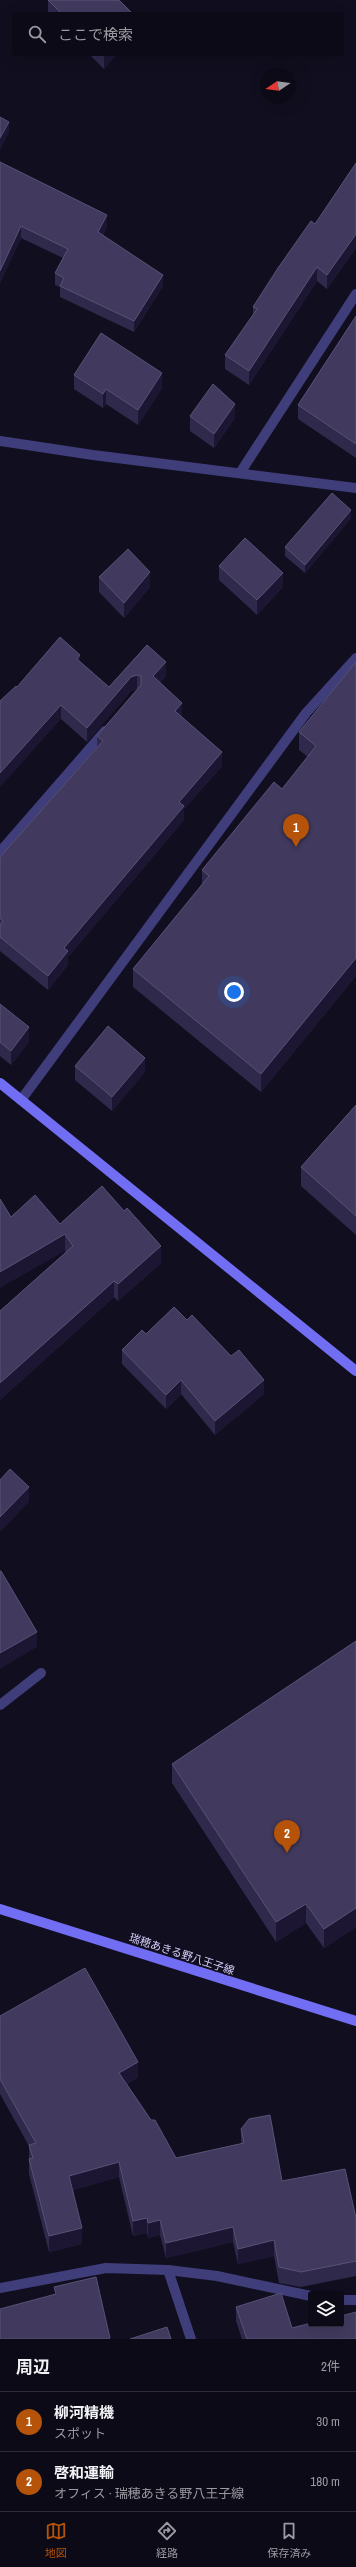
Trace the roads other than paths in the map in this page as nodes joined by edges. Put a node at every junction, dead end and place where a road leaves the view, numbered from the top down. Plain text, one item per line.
1 (356, 294) edge
2 (0, 440) edge
3 (240, 473) junction
4 (356, 488) edge
5 (356, 658) edge
6 (110, 725) edge
7 (0, 852) edge
8 (0, 1083) edge
9 (21, 1100) junction
10 (356, 1372) edge
11 (41, 1673) dead end
12 (0, 1705) edge
13 (0, 1909) edge
14 (356, 2021) edge
15 (168, 2270) junction
16 (0, 2288) edge
17 (308, 2295) edge
18 (344, 2300) edge
19 (356, 2300) edge
20 (191, 2339) edge

1 - 3 street
2 - 3 street
3 - 4 street
5 - 9 street
6 - 7 street
8 - 9 street
9 - 10 street
11 - 12 street
13 - 14 street, 瑞穂あきる野八王子線
15 - 16 street
15 - 17 street
15 - 20 street
18 - 19 street

